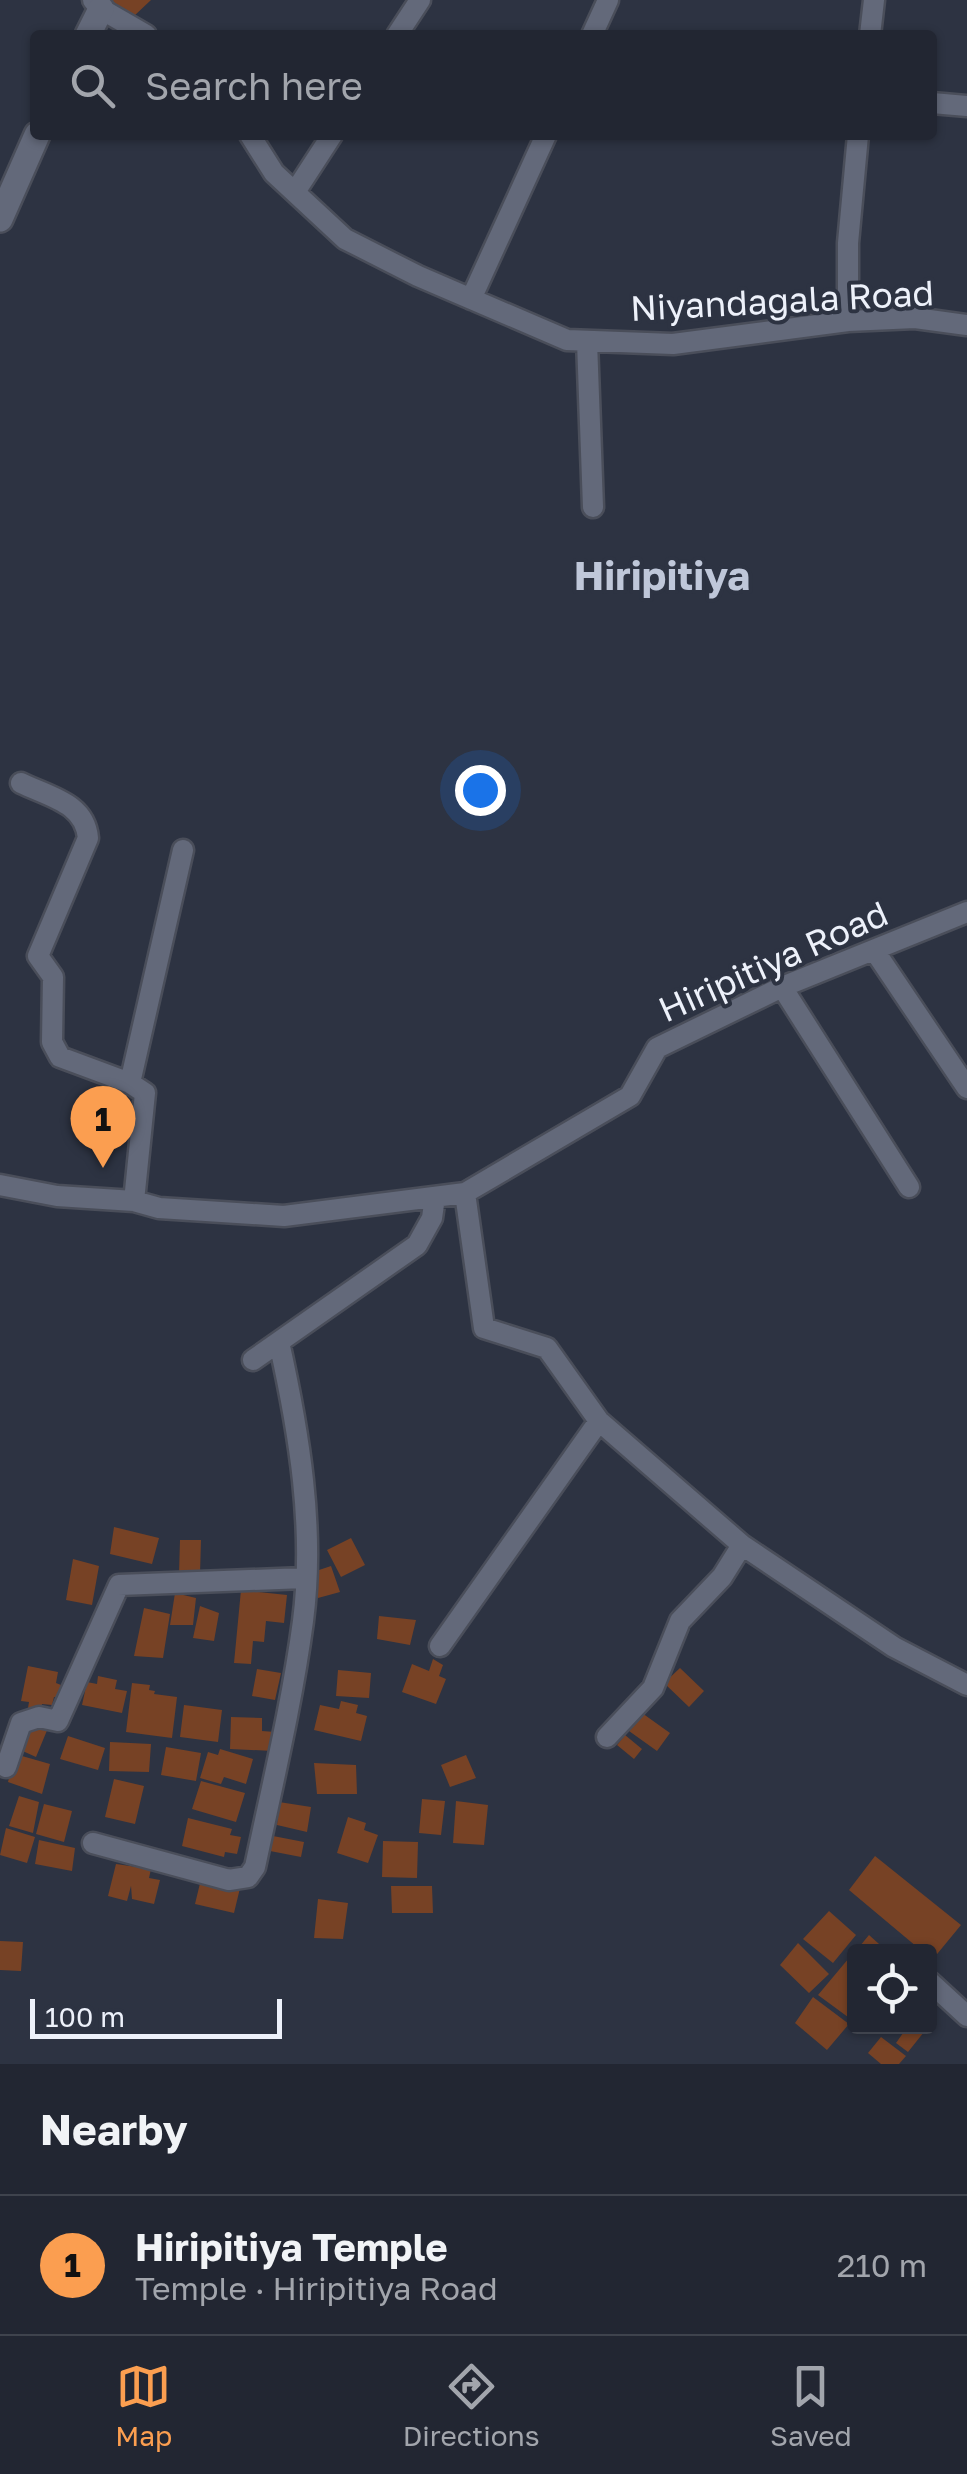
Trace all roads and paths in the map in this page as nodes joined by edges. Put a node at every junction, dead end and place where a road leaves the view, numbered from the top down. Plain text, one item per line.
1 (420, 0) edge
2 (608, 0) edge
3 (874, 0) edge
4 (97, 4) edge
5 (89, 30) edge
6 (138, 30) edge
7 (400, 30) edge
8 (594, 30) edge
9 (871, 30) edge
10 (937, 103) edge
11 (967, 106) edge
12 (36, 140) edge
13 (253, 140) edge
14 (329, 140) edge
15 (544, 140) edge
16 (858, 140) edge
17 (294, 192) junction
18 (0, 219) edge
19 (472, 299) junction
20 (848, 321) junction
21 (967, 325) edge
22 (587, 341) junction
23 (592, 507) dead end
24 (21, 783) dead end
25 (183, 850) dead end
26 (967, 912) edge
27 (874, 950) junction
28 (782, 987) junction
29 (130, 1083) junction
30 (967, 1088) edge
31 (0, 1185) edge
32 (909, 1187) dead end
33 (465, 1193) junction
34 (435, 1197) junction
35 (134, 1201) junction
36 (279, 1342) junction
37 (253, 1360) dead end
38 (599, 1421) junction
39 (742, 1545) junction
40 (304, 1578) junction
41 (440, 1646) dead end
42 (967, 1685) edge
43 (607, 1738) dead end
44 (6, 1767) dead end
45 (94, 1843) dead end
46 (937, 1988) edge
47 (967, 2016) edge

1 - 7 street
2 - 8 street
3 - 9 street
4 - 5 street
4 - 6 street
10 - 11 street
12 - 18 street
13 - 17 street, Niyandagala Road
14 - 17 street
15 - 19 street
16 - 20 street
17 - 19 street, Niyandagala Road
19 - 22 street, Niyandagala Road
20 - 21 street, Niyandagala Road
20 - 22 street, Niyandagala Road
22 - 23 street
24 - 29 street
25 - 29 street
26 - 27 street, Hiripitiya Road
27 - 28 street, Hiripitiya Road
27 - 30 street
28 - 32 street
28 - 33 street, Hiripitiya Road
29 - 35 street
31 - 35 street, Hiripitiya Road
33 - 34 street, Hiripitiya Road
33 - 38 street
34 - 35 street, Hiripitiya Road
34 - 36 street
36 - 37 street
36 - 40 street
38 - 39 street
38 - 41 street
39 - 42 street
39 - 43 street
40 - 44 street
40 - 45 street
46 - 47 street

